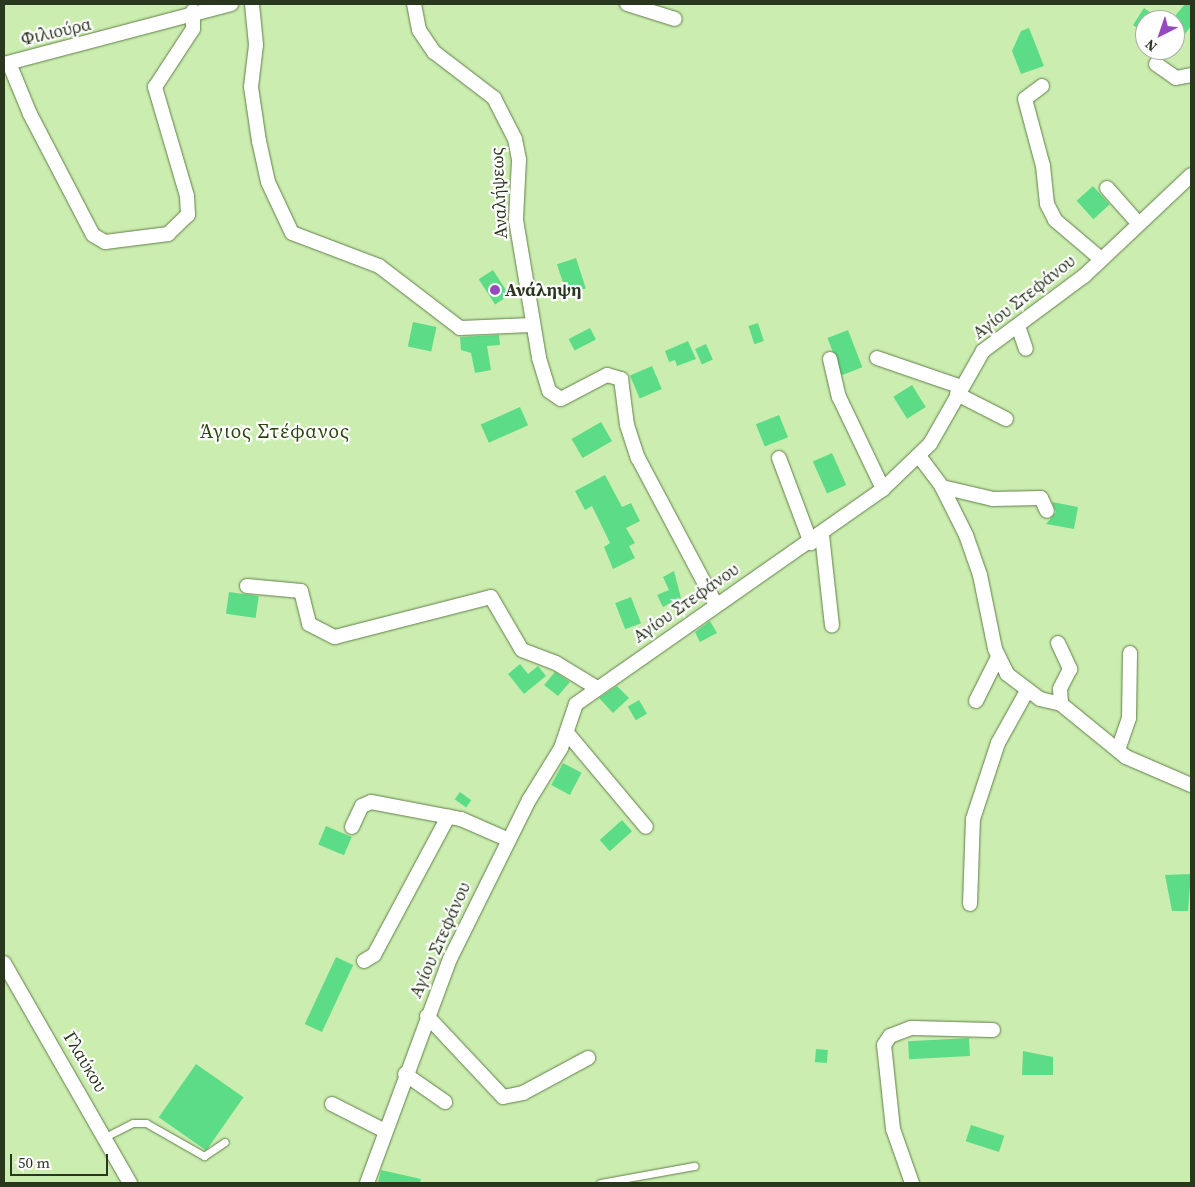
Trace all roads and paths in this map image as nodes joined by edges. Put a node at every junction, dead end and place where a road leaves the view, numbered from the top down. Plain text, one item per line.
1 (231, 4) edge
2 (252, 4) edge
3 (414, 4) edge
4 (627, 4) edge
5 (192, 11) junction
6 (675, 19) dead end
7 (7, 63) edge
8 (1156, 64) dead end
9 (1191, 75) edge
10 (1042, 86) dead end
11 (1191, 176) edge
12 (1107, 188) dead end
13 (1138, 223) junction
14 (1101, 259) junction
15 (532, 324) junction
16 (1018, 326) junction
17 (1026, 349) dead end
18 (877, 358) dead end
19 (830, 359) dead end
20 (959, 390) junction
21 (1006, 419) dead end
22 (919, 456) junction
23 (779, 458) dead end
24 (942, 487) junction
25 (882, 489) junction
26 (1047, 510) dead end
27 (817, 539) junction
28 (247, 586) dead end
29 (715, 603) junction
30 (832, 625) dead end
31 (1058, 643) dead end
32 (1130, 653) dead end
33 (998, 657) junction
34 (597, 688) junction
35 (1027, 691) junction
36 (976, 701) dead end
37 (1061, 704) junction
38 (568, 734) junction
39 (1118, 750) junction
40 (1191, 786) edge
41 (448, 817) junction
42 (352, 827) dead end
43 (646, 827) dead end
44 (509, 840) junction
45 (970, 904) dead end
46 (364, 961) dead end
47 (4, 963) edge
48 (427, 1016) junction
49 (993, 1030) dead end
50 (588, 1058) dead end
51 (405, 1074) junction
52 (445, 1102) dead end
53 (332, 1104) dead end
54 (385, 1131) junction
55 (107, 1136) junction
56 (225, 1142) dead end
57 (694, 1166) dead end
58 (130, 1183) edge
59 (366, 1183) edge
60 (600, 1183) edge
61 (912, 1183) edge

1 - 5 street, Φιλιούρα
2 - 15 street
3 - 15 street, Αναλήψεως
4 - 6 street
5 - 7 street, Φιλιούρα
5 - 7 street
8 - 9 street
10 - 14 street
11 - 13 street, Αγίου Στεφάνου
12 - 13 street
13 - 14 street, Αγίου Στεφάνου
14 - 16 street, Αγίου Στεφάνου
15 - 29 street, Αναλήψεως
16 - 17 street
16 - 20 street, Αγίου Στεφάνου
18 - 20 street
19 - 25 street
20 - 21 street
20 - 22 street, Αγίου Στεφάνου
22 - 24 street
22 - 25 street, Αγίου Στεφάνου
23 - 27 street
24 - 26 street
24 - 33 street
25 - 27 street, Αγίου Στεφάνου
27 - 29 street, Αγίου Στεφάνου
27 - 30 street
28 - 34 street
29 - 34 street, Αγίου Στεφάνου
31 - 37 street
32 - 39 street
33 - 35 street
33 - 36 street
34 - 38 street, Αγίου Στεφάνου
35 - 37 street
35 - 45 street
37 - 39 street
38 - 43 street
38 - 44 street, Αγίου Στεφάνου
39 - 40 street
41 - 42 street
41 - 44 street
41 - 46 street
44 - 48 street, Αγίου Στεφάνου
47 - 55 street, Γλαύκου
48 - 50 street
48 - 51 street, Αγίου Στεφάνου
49 - 61 street
51 - 52 street
51 - 54 street, Αγίου Στεφάνου
53 - 54 street
54 - 59 street, Αγίου Στεφάνου
55 - 56 lane
55 - 58 street, Γλαύκου
57 - 60 lane

